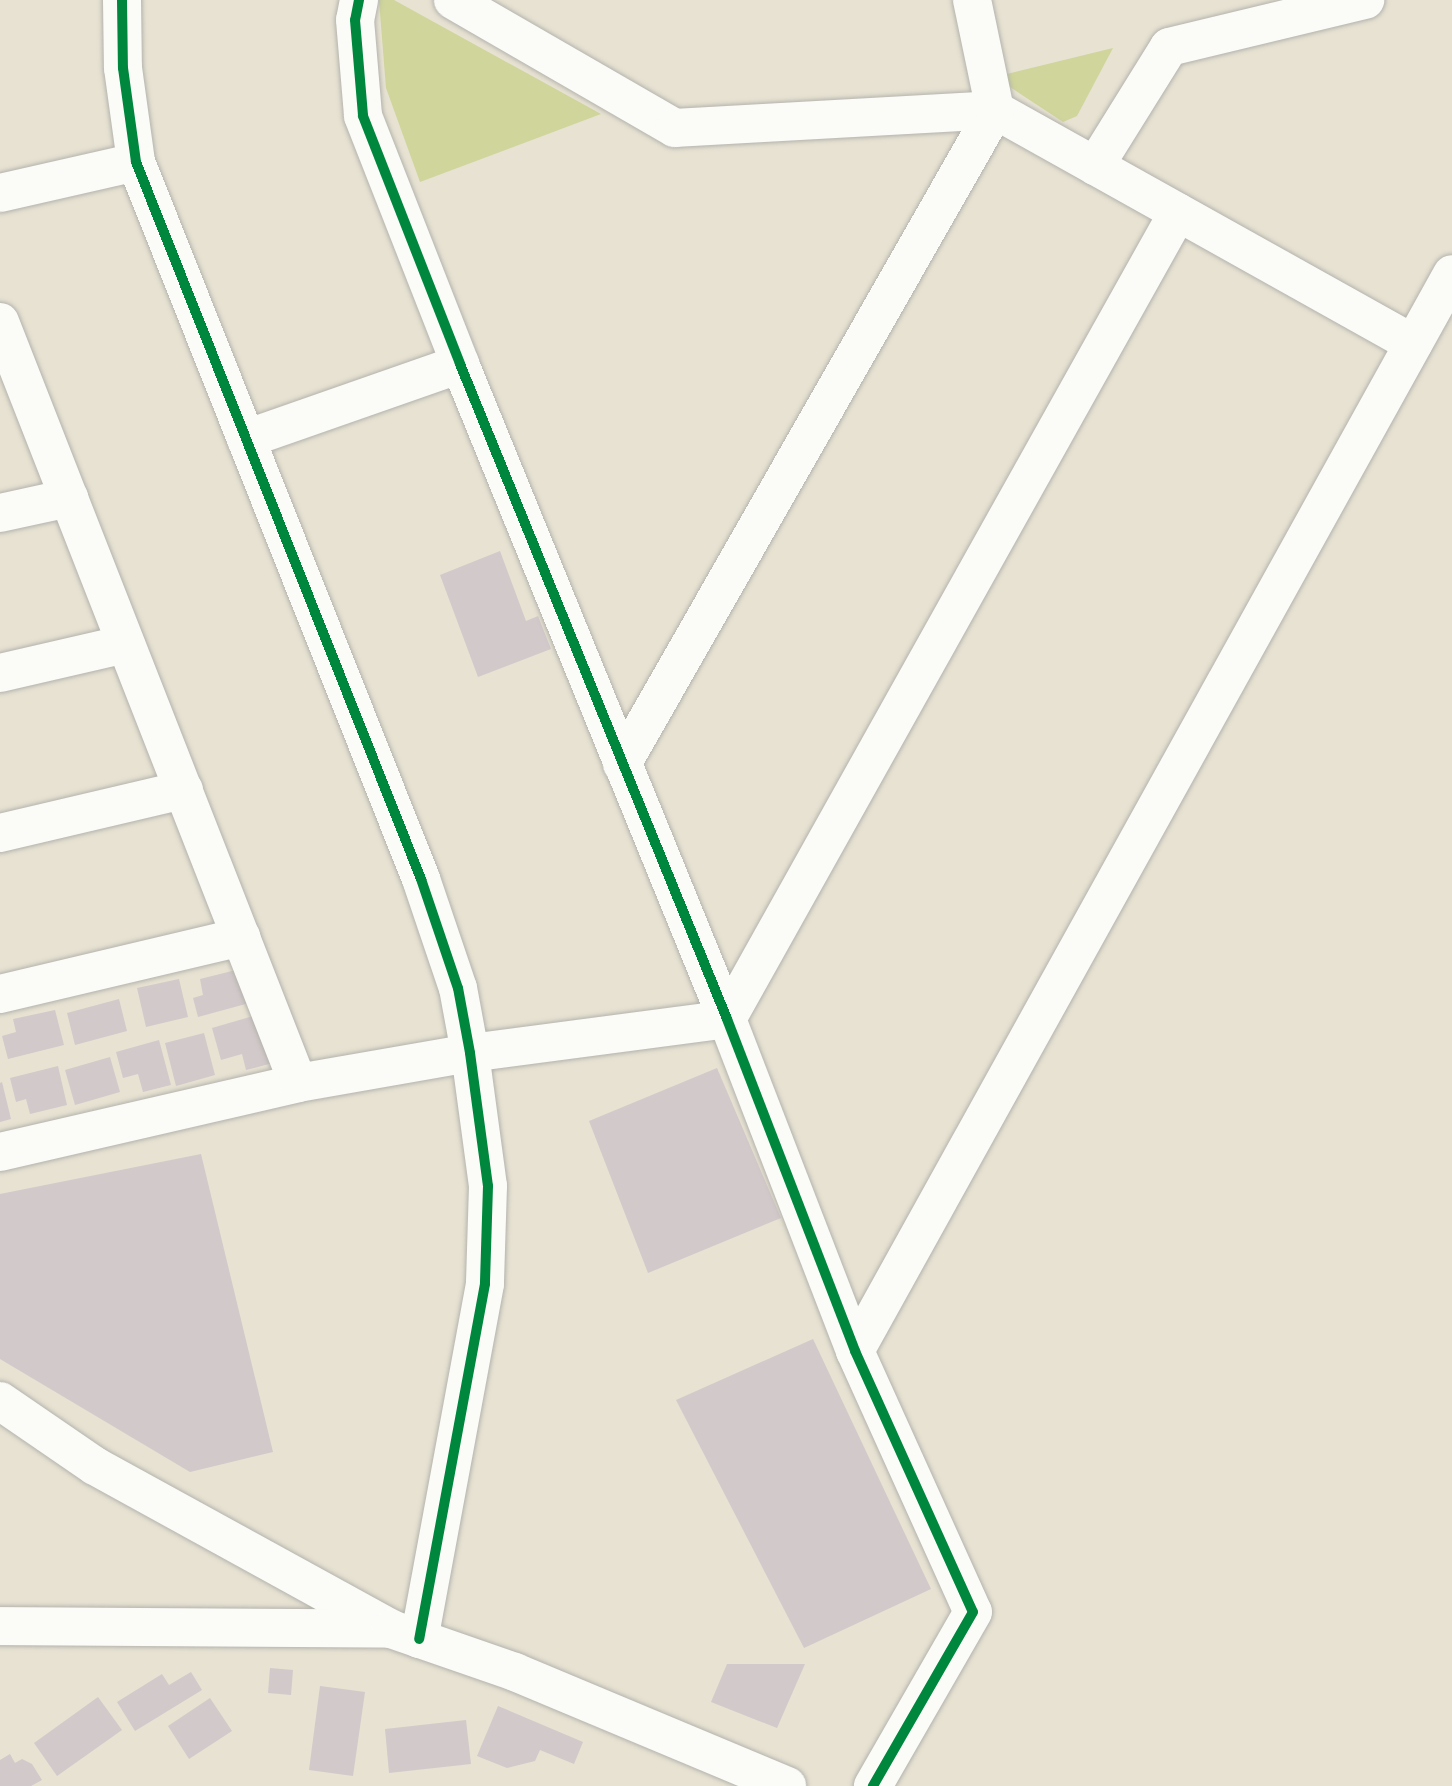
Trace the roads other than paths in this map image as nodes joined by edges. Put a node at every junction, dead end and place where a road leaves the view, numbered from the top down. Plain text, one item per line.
1 (122, 0) edge
2 (359, 0) edge
3 (453, 0) edge
4 (972, 0) edge
5 (1365, 0) edge
6 (995, 110) junction
7 (136, 162) junction
8 (1095, 166) junction
9 (0, 193) edge
10 (1178, 212) junction
11 (1452, 274) edge
12 (4, 342) edge
13 (1413, 344) junction
14 (460, 364) junction
15 (246, 439) junction
16 (69, 498) junction
17 (0, 513) edge
18 (126, 644) junction
19 (0, 673) edge
20 (622, 764) junction
21 (184, 790) junction
22 (0, 833) edge
23 (241, 937) junction
24 (0, 994) edge
25 (727, 1019) junction
26 (470, 1054) junction
27 (299, 1083) junction
28 (0, 1152) edge
29 (855, 1350) junction
30 (0, 1401) edge
31 (0, 1626) edge
32 (405, 1634) junction
33 (787, 1786) edge
34 (873, 1786) edge

1 - 7 street
2 - 14 street
3 - 6 street
4 - 6 street
5 - 8 street
6 - 8 street
6 - 20 street
7 - 9 street
7 - 15 street
8 - 10 street
10 - 13 street
10 - 25 street
11 - 13 street
12 - 16 street
13 - 29 street
14 - 15 street
14 - 20 street
15 - 26 street
16 - 17 street
16 - 18 street
18 - 19 street
18 - 21 street
20 - 25 street
21 - 22 street
21 - 23 street
23 - 24 street
23 - 27 street
25 - 26 street
25 - 29 street
26 - 27 street
26 - 32 street
27 - 28 street
29 - 34 street
30 - 32 street
31 - 32 street
32 - 33 street

